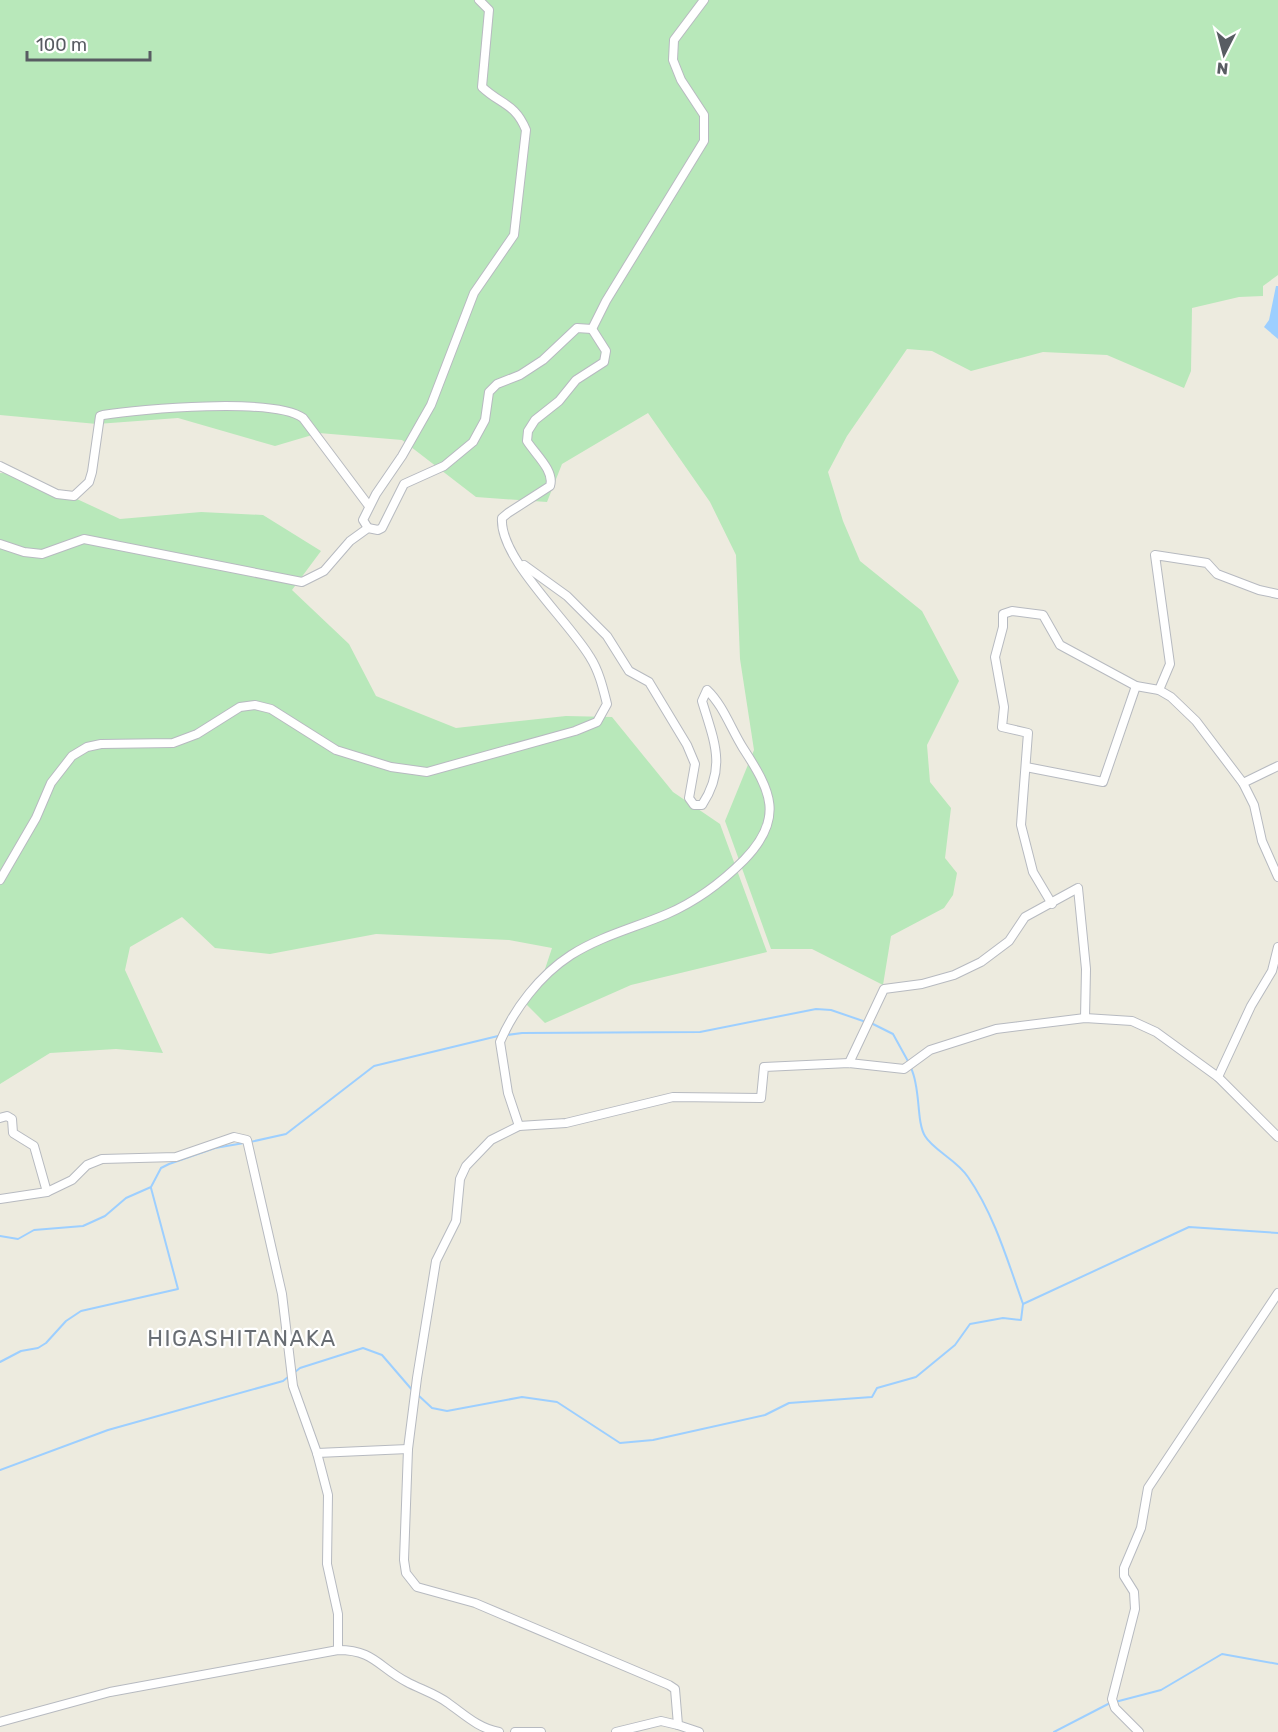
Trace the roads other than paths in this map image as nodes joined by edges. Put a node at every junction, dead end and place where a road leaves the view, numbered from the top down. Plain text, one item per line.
1 (479, 0) edge
2 (704, 0) edge
3 (592, 329) junction
4 (0, 466) edge
5 (369, 506) junction
6 (368, 528) junction
7 (0, 544) edge
8 (514, 558) junction
9 (1278, 594) edge
10 (1136, 686) junction
11 (1160, 690) junction
12 (1026, 766) junction
13 (1278, 766) edge
14 (1243, 783) junction
15 (1278, 877) edge
16 (0, 880) edge
17 (1052, 904) junction
18 (1278, 947) edge
19 (1275, 972) edge
20 (1085, 1018) junction
21 (849, 1063) junction
22 (1218, 1077) junction
23 (0, 1118) edge
24 (519, 1126) junction
25 (1277, 1132) edge
26 (47, 1192) junction
27 (0, 1198) edge
28 (1278, 1293) edge
29 (408, 1449) junction
30 (317, 1453) junction
31 (338, 1650) junction
32 (469, 1720) junction
33 (0, 1722) edge
34 (678, 1725) junction
35 (468, 1732) edge
36 (500, 1732) edge
37 (515, 1732) edge
38 (541, 1732) edge
39 (616, 1732) edge
40 (699, 1732) edge
41 (1139, 1732) edge

1 - 5 street
2 - 3 street
3 - 6 street
3 - 8 street
4 - 5 street
5 - 6 street
6 - 7 street
8 - 16 street
8 - 24 street
9 - 11 street
10 - 11 street
10 - 12 street
10 - 12 street
11 - 14 street
12 - 17 street
13 - 14 street
14 - 15 street
17 - 20 street
17 - 21 street
18 - 19 street
19 - 22 street
20 - 21 street
20 - 22 street
21 - 24 street
22 - 25 street
23 - 26 street
24 - 29 street
26 - 27 street
26 - 30 street
28 - 41 street
29 - 30 street
29 - 34 street
30 - 31 street
31 - 32 street
31 - 33 street
32 - 35 street
32 - 36 street
34 - 39 street
34 - 40 street
37 - 38 street

